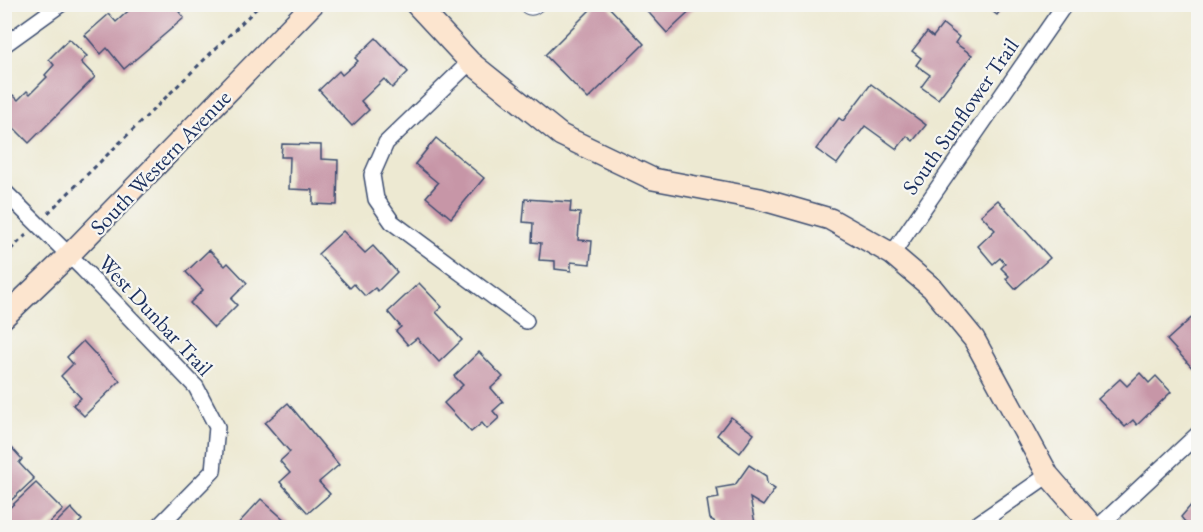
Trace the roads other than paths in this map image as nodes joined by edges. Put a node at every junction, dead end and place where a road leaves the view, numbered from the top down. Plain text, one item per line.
1 (61, 4) edge
2 (313, 4) edge
3 (416, 4) edge
4 (520, 4) edge
5 (542, 4) edge
6 (1065, 4) edge
7 (4, 45) edge
8 (470, 62) junction
9 (4, 191) edge
10 (892, 254) junction
11 (69, 255) junction
12 (4, 317) edge
13 (526, 321) dead end
14 (1198, 434) edge
15 (1048, 475) junction
16 (157, 528) edge
17 (972, 528) edge
18 (1096, 528) edge

1 - 7 street
2 - 11 street, South Western Avenue
3 - 8 street
4 - 5 lane
6 - 10 street, South Sunflower Trail
8 - 10 street
8 - 13 street
9 - 11 street, West Dunbar Trail
10 - 15 street
11 - 12 street, South Western Avenue
11 - 16 street, West Dunbar Trail
14 - 18 street
15 - 17 street
15 - 18 street

